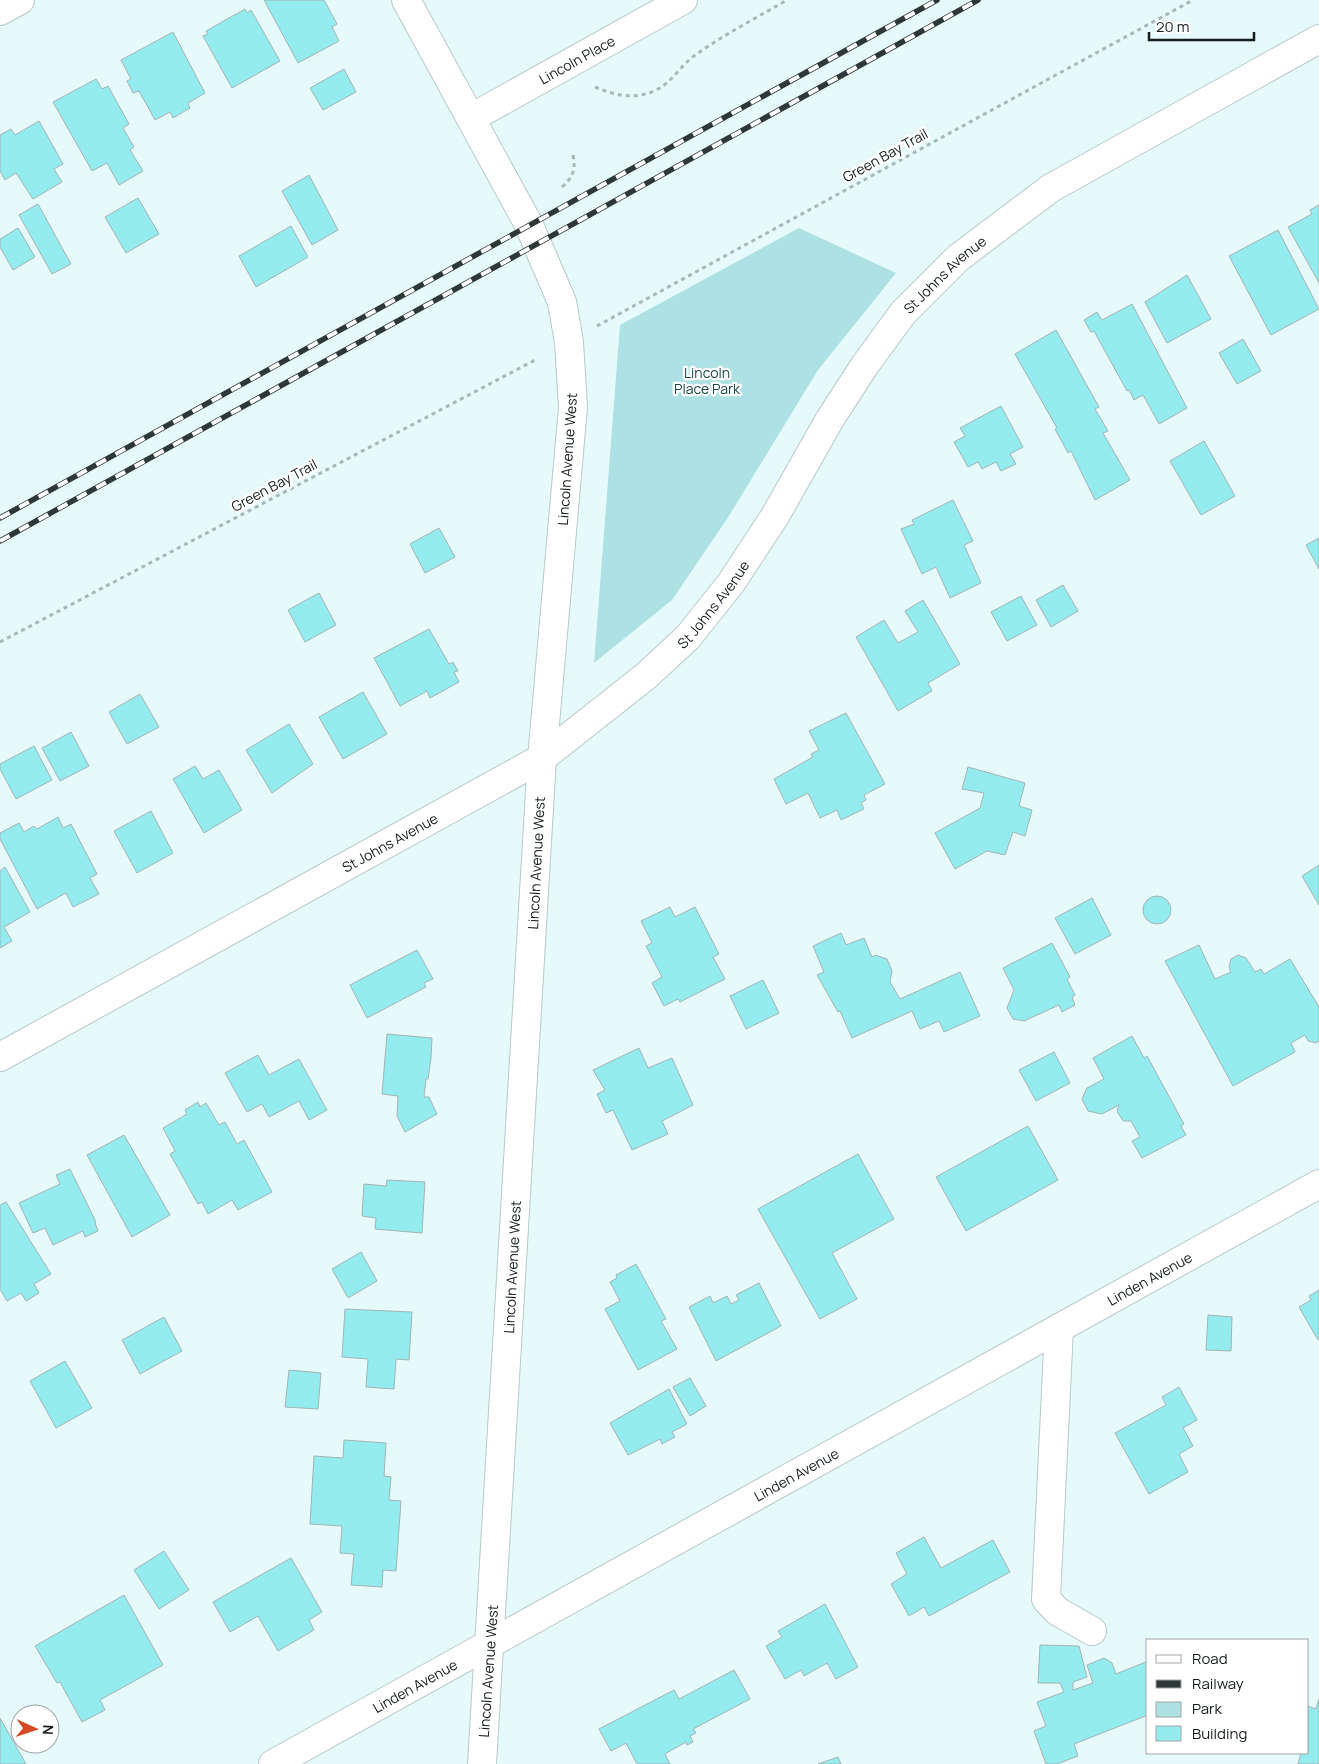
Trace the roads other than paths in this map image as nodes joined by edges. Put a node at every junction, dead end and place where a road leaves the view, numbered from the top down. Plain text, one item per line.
1 (20, 0) edge
2 (406, 0) edge
3 (665, 4) edge
4 (0, 11) edge
5 (1319, 39) edge
6 (471, 118) junction
7 (542, 758) junction
8 (0, 1057) edge
9 (1319, 1184) edge
10 (1059, 1328) junction
11 (1092, 1631) dead end
12 (490, 1645) junction
13 (273, 1764) edge
14 (482, 1764) edge

1 - 4 street
2 - 6 street, Lincoln Avenue West
3 - 6 street, Lincoln Place
5 - 7 street, St Johns Avenue
6 - 7 street, Lincoln Avenue West
7 - 8 street, St Johns Avenue
7 - 12 street, Lincoln Avenue West
9 - 10 street, Linden Avenue
10 - 11 street
10 - 12 street, Linden Avenue
12 - 13 street, Linden Avenue
12 - 14 street, Lincoln Avenue West

